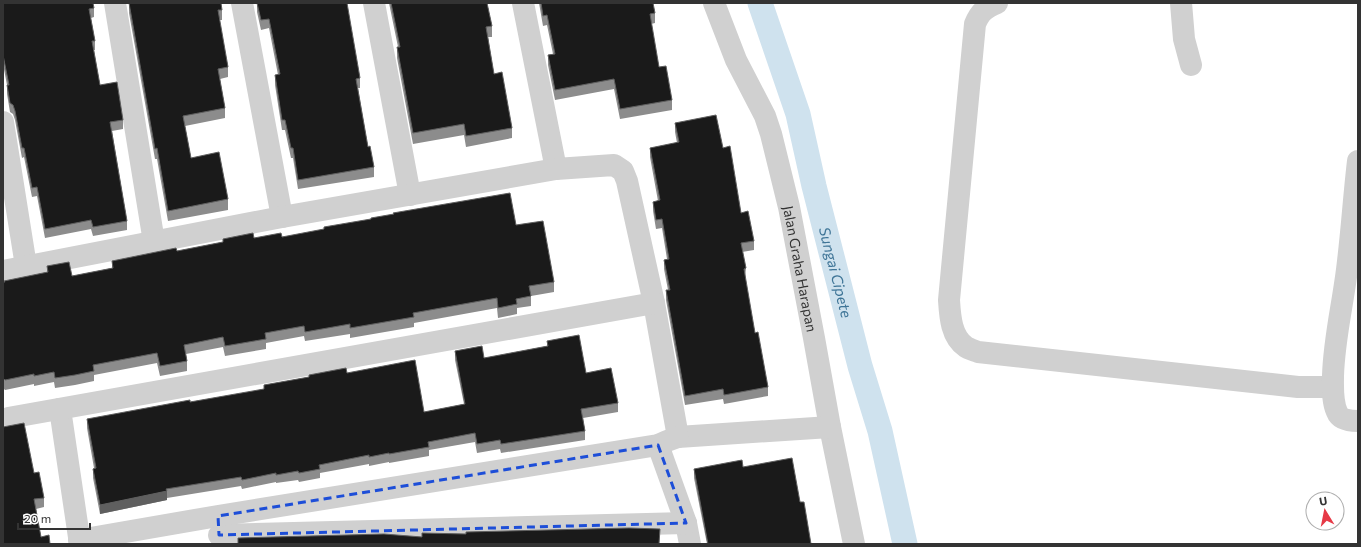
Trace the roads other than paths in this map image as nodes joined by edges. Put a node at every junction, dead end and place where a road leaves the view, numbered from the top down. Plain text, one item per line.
1 (115, 3) edge
2 (242, 3) edge
3 (374, 3) edge
4 (523, 3) edge
5 (714, 3) edge
6 (997, 3) edge
7 (1181, 3) edge
8 (1191, 65) dead end
9 (3, 122) edge
10 (1358, 161) edge
11 (556, 169) junction
12 (1356, 184) edge
13 (410, 195) junction
14 (282, 217) junction
15 (154, 242) junction
16 (26, 266) junction
17 (3, 270) edge
18 (654, 303) junction
19 (1332, 387) junction
20 (60, 409) junction
21 (8, 418) dead end
22 (1358, 421) edge
23 (830, 427) junction
24 (678, 438) junction
25 (658, 445) junction
26 (686, 523) junction
27 (219, 532) edge
28 (80, 542) edge
29 (690, 544) edge
30 (854, 544) edge

1 - 15 street
2 - 14 street
3 - 13 street
4 - 11 street
5 - 23 street, Jalan Graha Harapan
6 - 19 street
7 - 8 street
9 - 16 street
10 - 12 street
11 - 13 street
11 - 18 street
12 - 19 street
13 - 14 street
14 - 15 street
15 - 16 street
16 - 17 street
18 - 20 street
18 - 24 street
19 - 22 street
20 - 21 street
20 - 28 street
23 - 24 street
23 - 30 street, Jalan Graha Harapan
24 - 25 street
25 - 26 street
25 - 27 street
26 - 27 street
26 - 29 street
27 - 28 street

